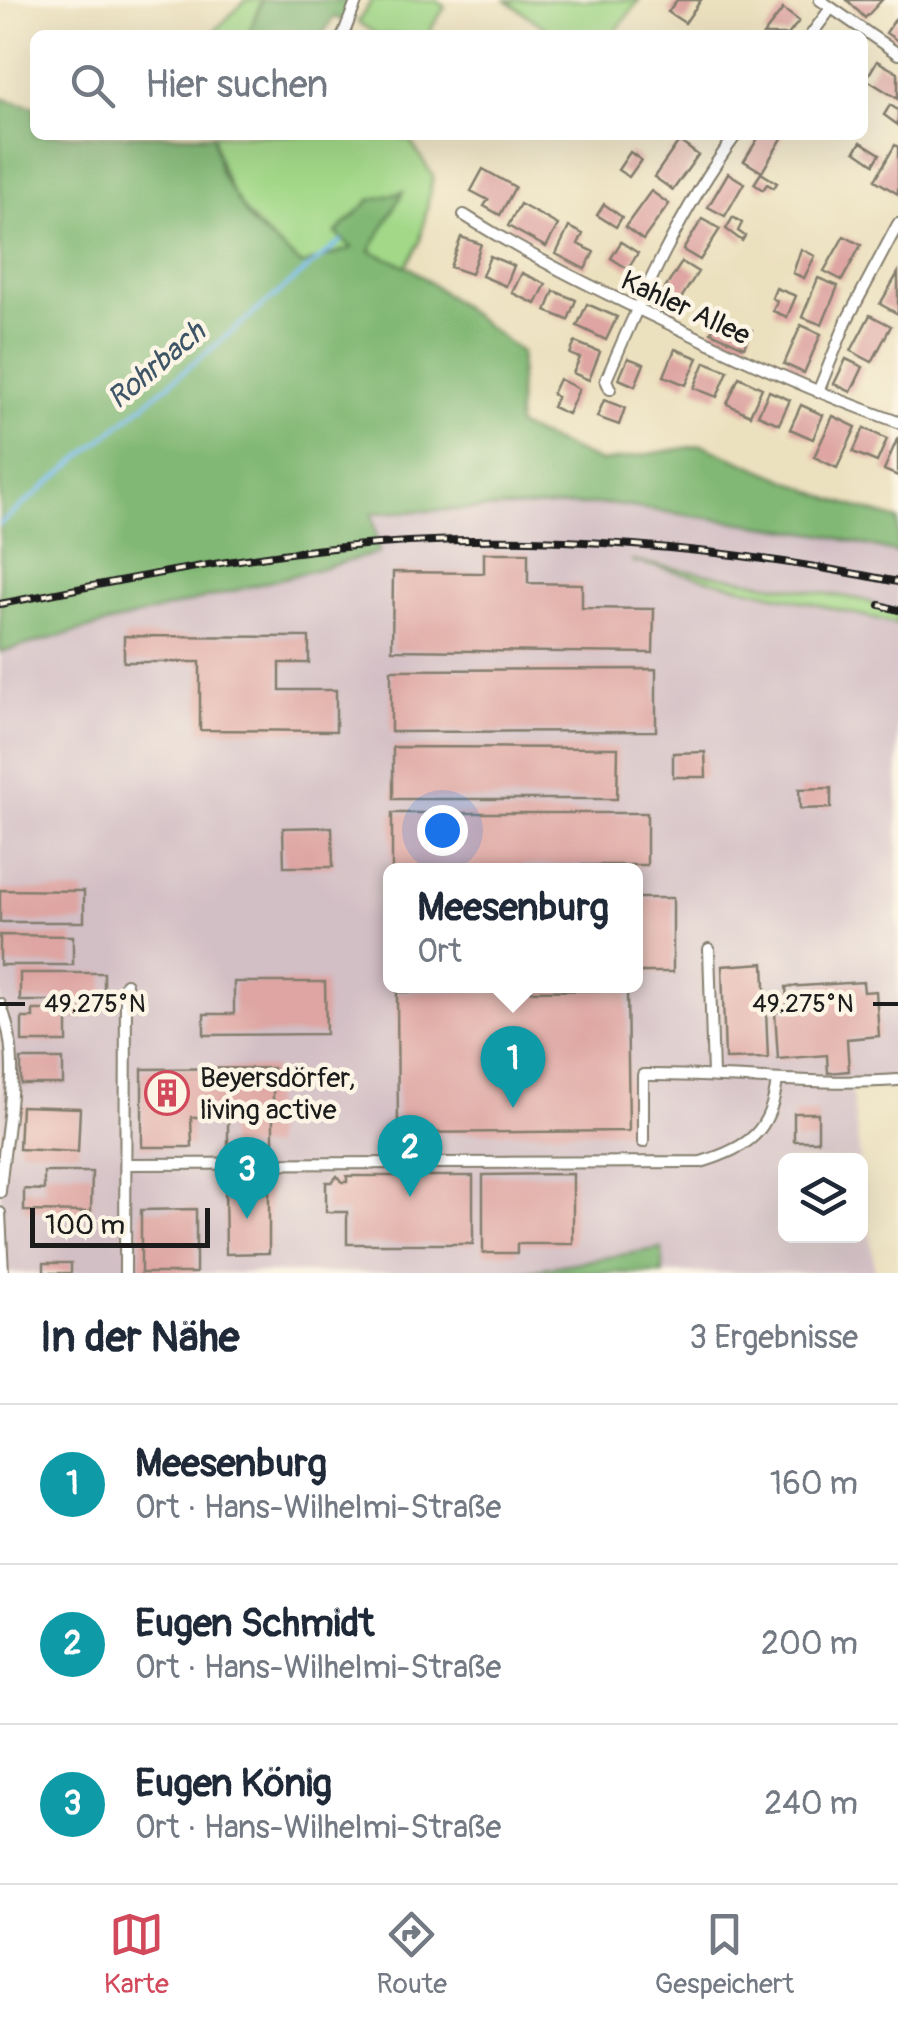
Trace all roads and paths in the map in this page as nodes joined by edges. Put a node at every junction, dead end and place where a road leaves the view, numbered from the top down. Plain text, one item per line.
1 (357, 0) edge
2 (820, 0) edge
3 (830, 8) junction
4 (345, 30) edge
5 (815, 30) edge
6 (863, 30) edge
7 (868, 34) edge
8 (898, 54) edge
9 (732, 140) edge
10 (464, 215) dead end
11 (898, 224) edge
12 (637, 308) junction
13 (610, 389) dead end
14 (818, 392) junction
15 (898, 422) edge
16 (709, 949) dead end
17 (126, 984) dead end
18 (0, 1004) edge
19 (714, 1074) junction
20 (778, 1080) junction
21 (898, 1080) edge
22 (643, 1142) dead end
23 (127, 1164) junction
24 (1, 1168) edge
25 (0, 1192) edge
26 (0, 1213) edge
27 (3, 1273) edge
28 (125, 1273) edge

1 - 4 street
2 - 3 street
3 - 5 street
3 - 6 street
7 - 8 street
9 - 12 street
10 - 12 street, Kahler Allee
11 - 14 street
12 - 13 street
12 - 14 street, Kahler Allee
14 - 15 street, Kahler Allee
16 - 19 street
17 - 23 street
18 - 24 street
19 - 20 street
19 - 22 street
20 - 21 street
20 - 23 street
23 - 28 street
24 - 25 street
26 - 27 street

